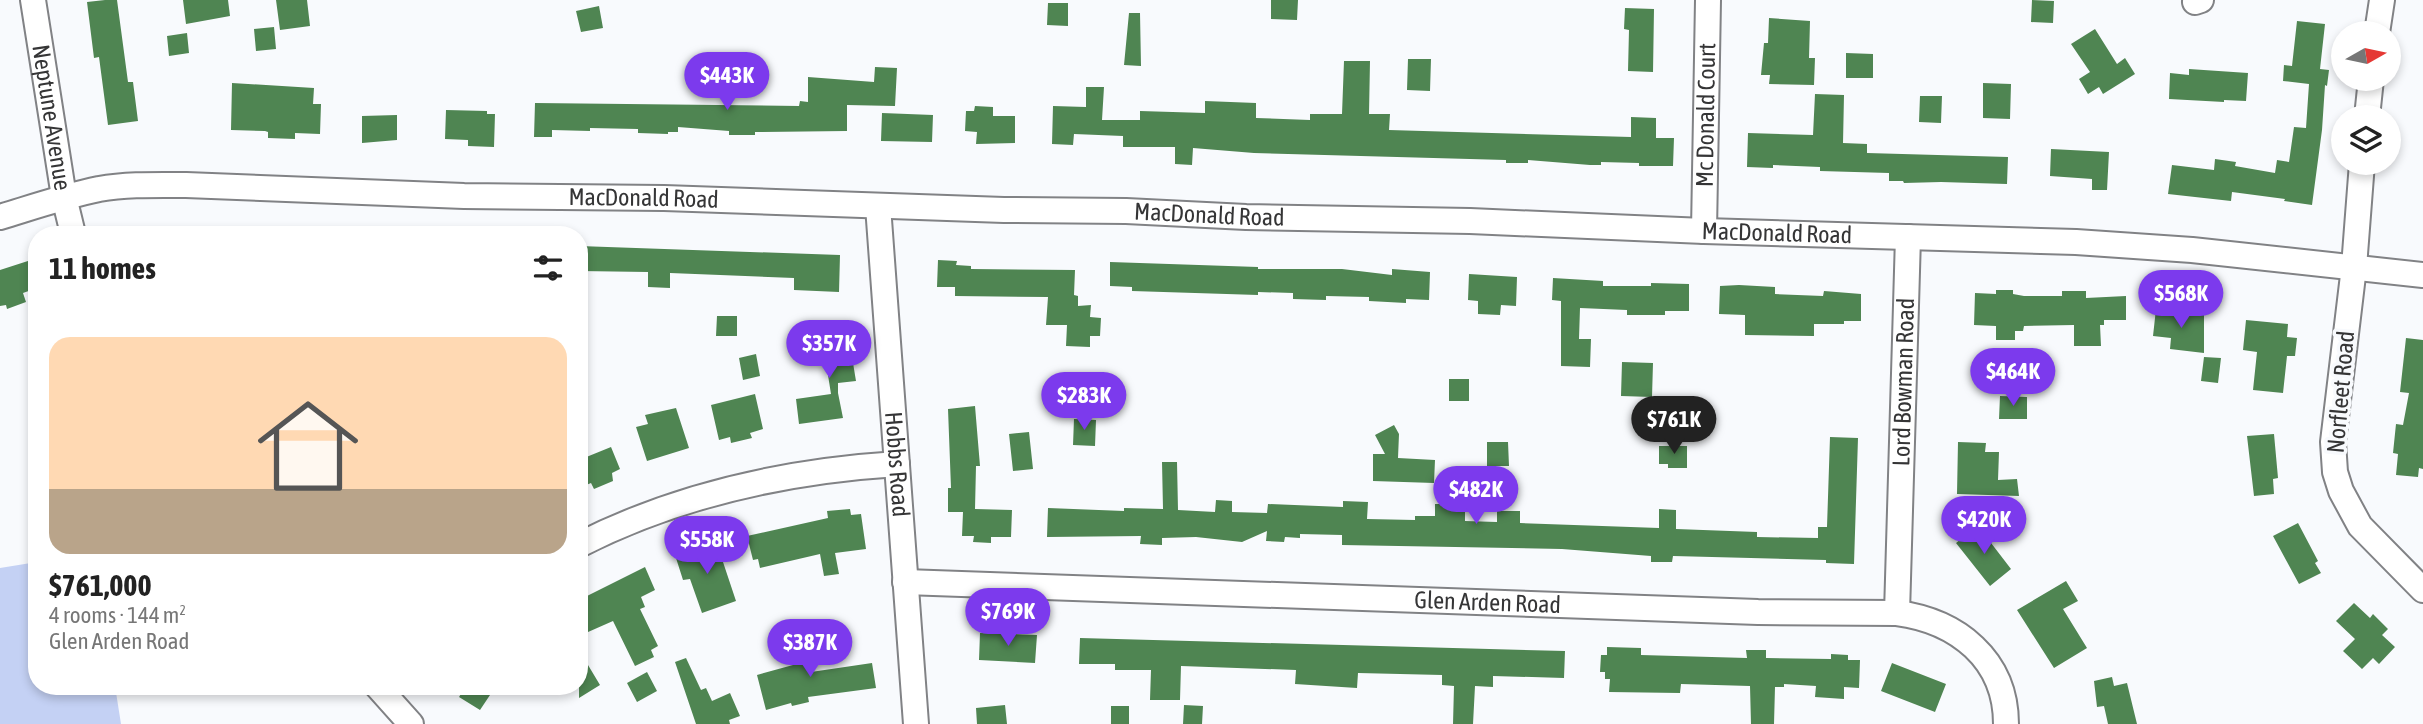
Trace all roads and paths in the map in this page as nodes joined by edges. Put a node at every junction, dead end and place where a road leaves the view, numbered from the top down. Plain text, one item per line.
1 (33, 0) edge
2 (1708, 0) edge
3 (2382, 0) edge
4 (2379, 21) edge
5 (2361, 175) edge
6 (64, 197) junction
7 (877, 206) junction
8 (0, 217) edge
9 (71, 226) edge
10 (1704, 231) junction
11 (1908, 237) junction
12 (2354, 267) junction
13 (2423, 275) edge
14 (897, 464) junction
15 (588, 541) edge
16 (905, 582) junction
17 (2423, 590) edge
18 (1897, 613) junction
19 (385, 695) edge
20 (411, 724) edge
21 (916, 724) edge
22 (2006, 724) edge

1 - 6 street, Neptune Avenue
2 - 10 street, Mc Donald Court
3 - 4 street
5 - 12 street, Norfleet Road
6 - 7 street, MacDonald Road
6 - 8 street, MacDonald Road
6 - 9 street, Neptune Avenue
7 - 10 street, MacDonald Road
7 - 14 street, Hobbs Road
10 - 11 street, MacDonald Road
11 - 12 street, MacDonald Road
11 - 18 street, Lord Bowman Road
12 - 13 street, MacDonald Road
12 - 17 street, Norfleet Road
14 - 15 street
14 - 16 street, Hobbs Road
16 - 18 street, Glen Arden Road
16 - 21 street, Hobbs Road
18 - 22 street, Glen Arden Road
19 - 20 street

